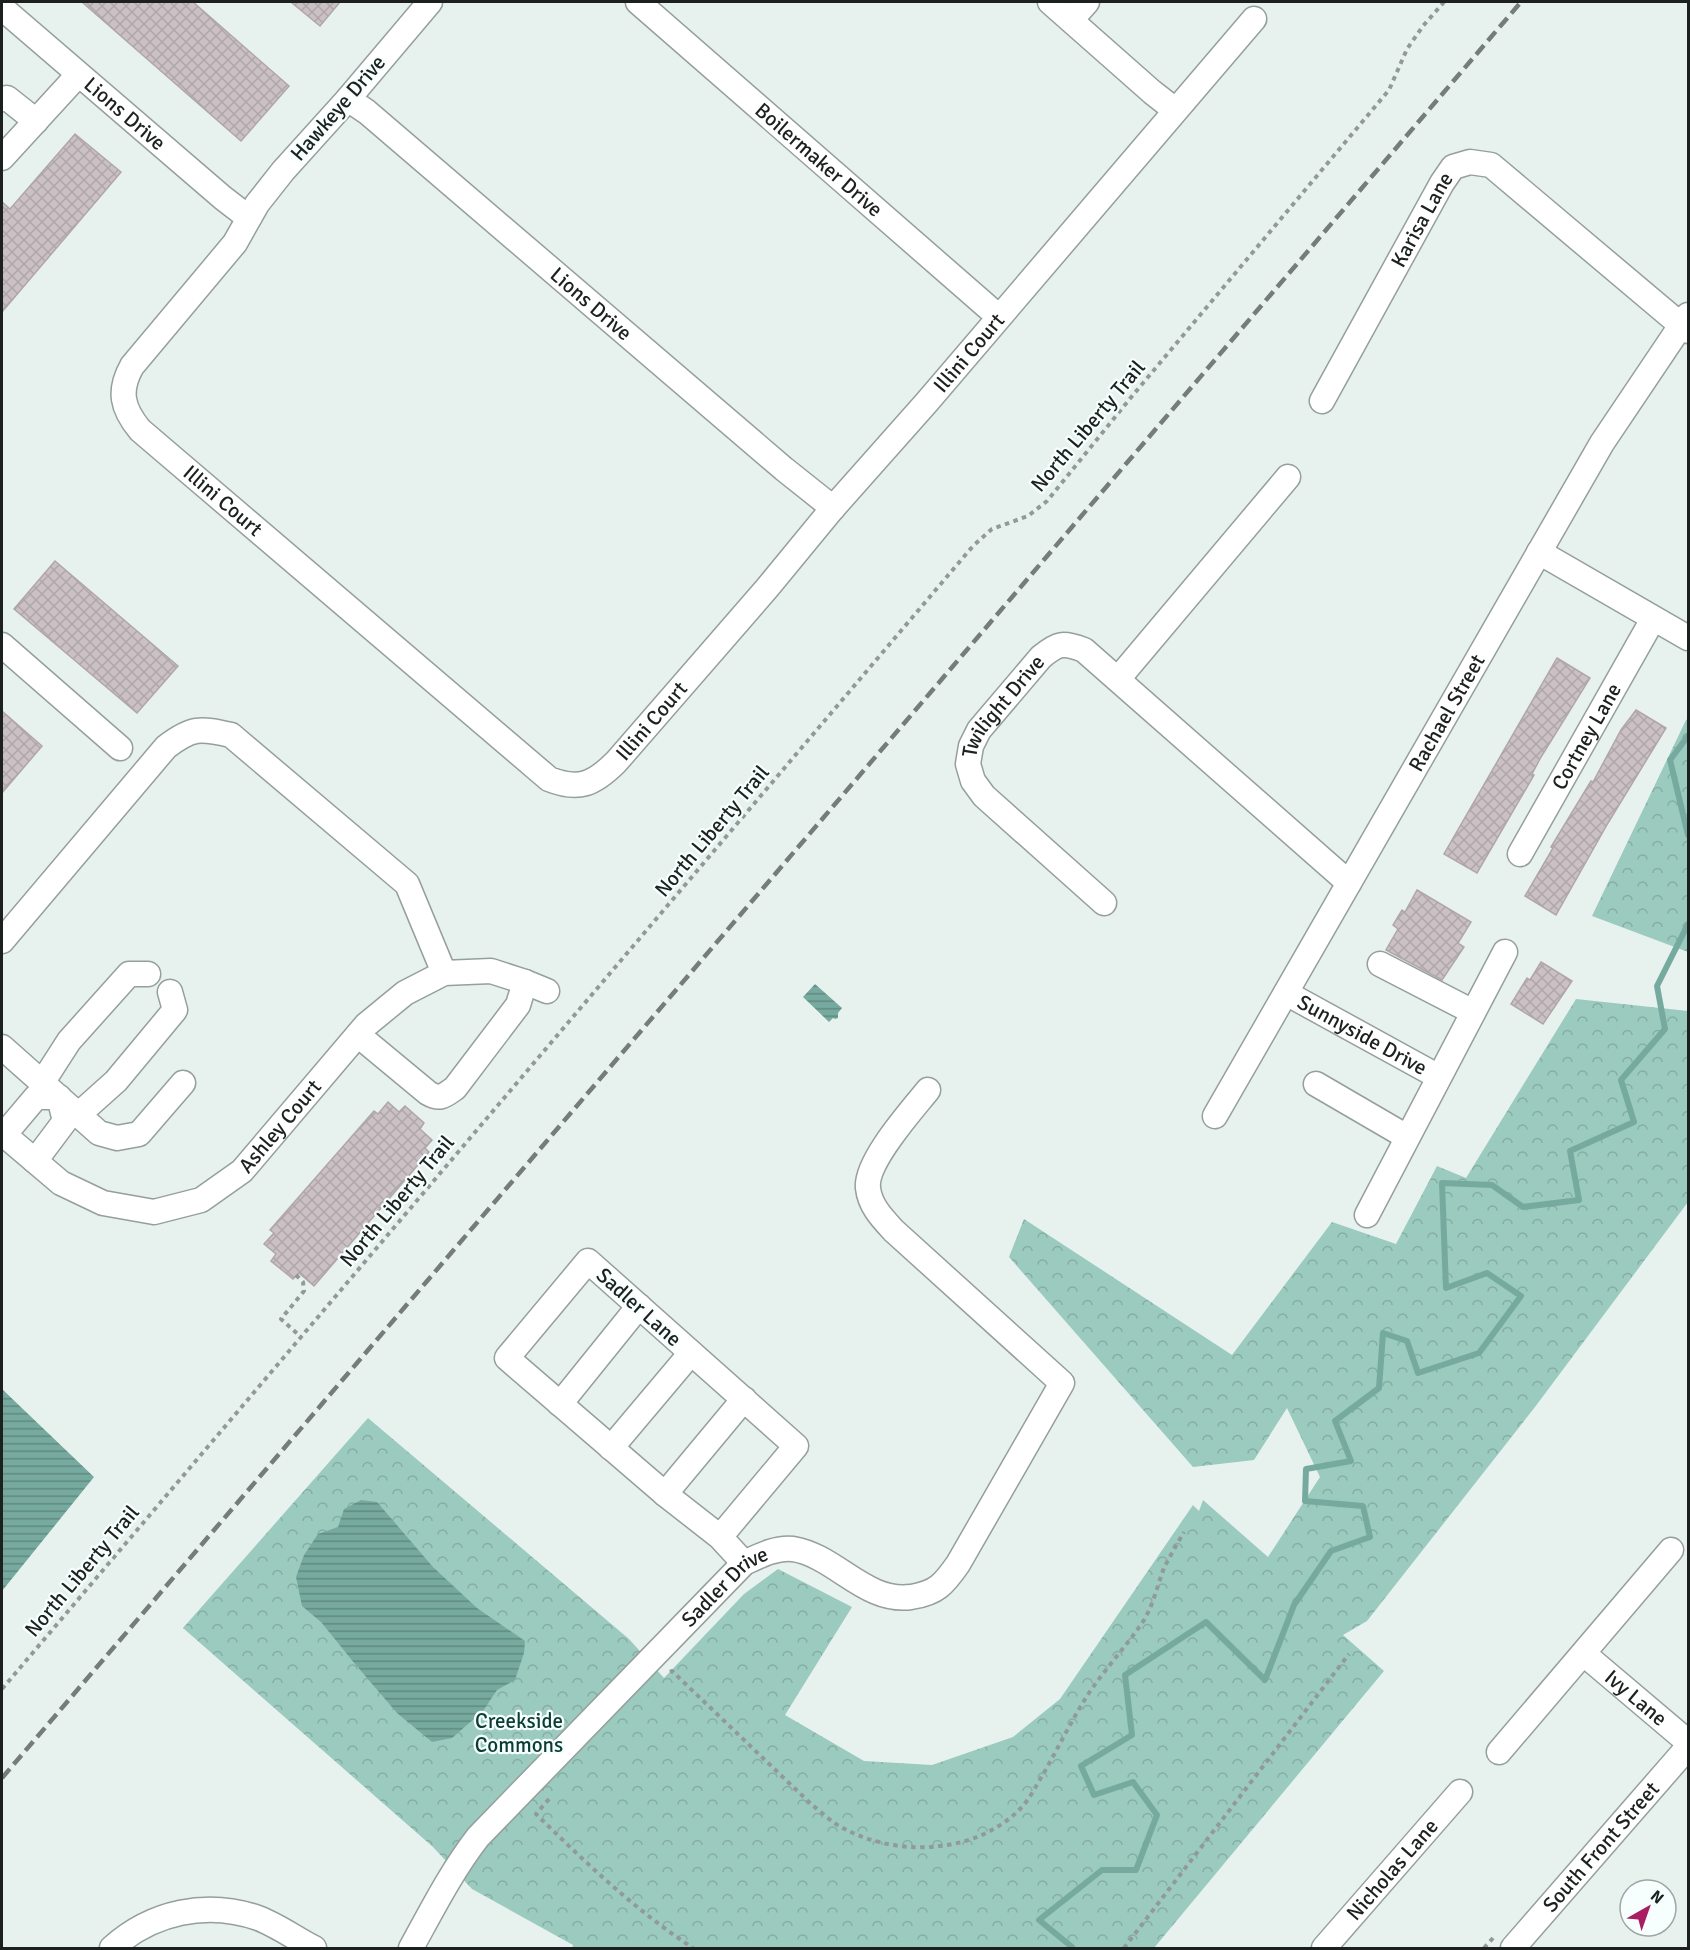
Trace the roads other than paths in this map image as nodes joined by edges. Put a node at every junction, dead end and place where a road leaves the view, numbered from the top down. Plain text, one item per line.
1 (430, 2) edge
2 (638, 2) edge
3 (1050, 2) edge
4 (1087, 2) edge
5 (2, 8) edge
6 (1254, 19) dead end
7 (1071, 20) junction
8 (78, 75) junction
9 (2, 99) edge
10 (348, 99) junction
11 (1175, 110) junction
12 (36, 121) junction
13 (2, 159) edge
14 (249, 218) junction
15 (999, 317) junction
16 (1686, 324) edge
17 (1322, 401) dead end
18 (1288, 477) dead end
19 (833, 508) junction
20 (1539, 552) junction
21 (1653, 619) junction
22 (1689, 638) edge
23 (2, 645) edge
24 (1118, 679) junction
25 (120, 748) dead end
26 (1520, 854) dead end
27 (1349, 883) junction
28 (1104, 903) dead end
29 (2, 941) edge
30 (1505, 952) dead end
31 (1380, 964) dead end
32 (444, 973) junction
33 (148, 974) dead end
34 (170, 992) dead end
35 (1286, 993) junction
36 (1473, 1012) junction
37 (358, 1035) junction
38 (2, 1047) edge
39 (1439, 1077) junction
40 (183, 1083) dead end
41 (1316, 1084) dead end
42 (50, 1090) junction
43 (928, 1090) dead end
44 (78, 1114) junction
45 (1215, 1116) dead end
46 (3, 1134) edge
47 (1407, 1137) junction
48 (35, 1161) junction
49 (1366, 1215) dead end
50 (639, 1306) junction
51 (692, 1353) junction
52 (744, 1399) junction
53 (560, 1404) junction
54 (611, 1448) junction
55 (665, 1494) junction
56 (720, 1537) junction
57 (1671, 1550) dead end
58 (744, 1563) junction
59 (1584, 1654) junction
60 (1689, 1744) edge
61 (1499, 1752) dead end
62 (1460, 1792) dead end
63 (112, 1948) edge
64 (314, 1948) edge
65 (411, 1948) edge
66 (1324, 1948) edge
67 (1513, 1948) edge

1 - 10 street, Hawkeye Drive
2 - 15 street, Boilermaker Drive
3 - 7 street
4 - 7 street
5 - 8 street, Lions Drive
6 - 11 street, Illini Court
7 - 11 street
8 - 12 street
8 - 14 street, Lions Drive
9 - 12 street
10 - 14 street, Hawkeye Drive
10 - 19 street, Lions Drive
11 - 15 street, Illini Court
12 - 13 street
14 - 19 street, Illini Court
15 - 19 street, Illini Court
16 - 17 street, Karisa Lane
16 - 20 street, Rachael Street
18 - 24 street
20 - 21 street
20 - 27 street, Rachael Street
21 - 22 street
21 - 26 street, Cortney Lane
23 - 25 street
24 - 27 street, Twilight Drive
24 - 28 street, Twilight Drive
27 - 35 street, Rachael Street
29 - 32 street
30 - 36 street, Sunnyside Drive
31 - 36 street
32 - 37 street, Ashley Court
32 - 37 street, Ashley Court
33 - 42 street
34 - 44 street
35 - 39 street, Sunnyside Drive
35 - 45 street, Rachael Street
36 - 39 street, Sunnyside Drive
37 - 48 street, Ashley Court
38 - 42 street
39 - 47 street, Sunnyside Drive
40 - 44 street
41 - 47 street
42 - 44 street
42 - 46 street
42 - 48 street
43 - 58 street, Sadler Drive
46 - 48 street, Ashley Court
47 - 49 street, Sunnyside Drive
50 - 51 street, Sadler Lane
50 - 53 street
50 - 53 street, Sadler Lane
51 - 52 street, Sadler Lane
51 - 54 street
52 - 55 street
52 - 56 street, Sadler Lane
53 - 54 street, Sadler Lane
54 - 55 street, Sadler Lane
55 - 56 street, Sadler Lane
56 - 58 street, Sadler Lane
57 - 59 street
58 - 65 street, Sadler Drive
59 - 60 street, Ivy Lane
59 - 61 street
60 - 67 street, South Front Street
62 - 66 street, Nicholas Lane
63 - 64 street

